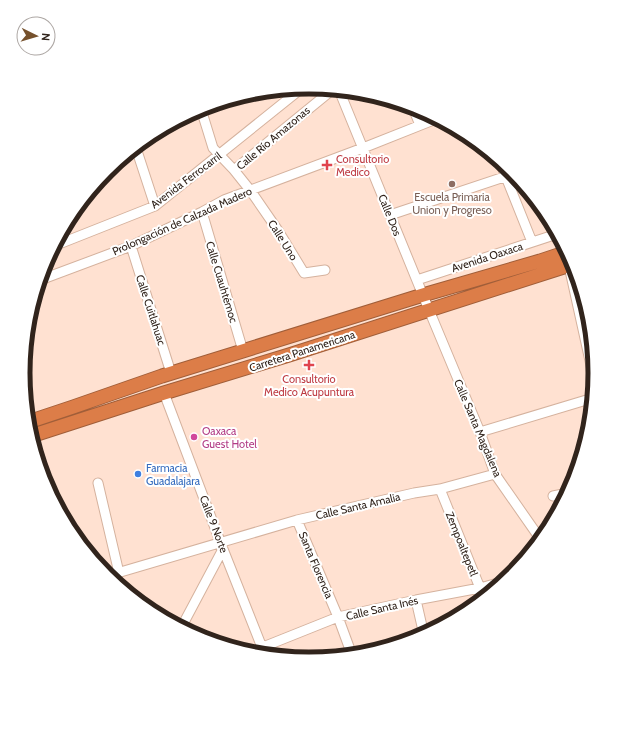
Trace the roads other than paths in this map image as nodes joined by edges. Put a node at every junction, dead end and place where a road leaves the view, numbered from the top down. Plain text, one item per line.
1 (293, 95) edge
2 (326, 95) edge
3 (342, 97) edge
4 (203, 116) edge
5 (416, 116) edge
6 (428, 121) edge
7 (420, 125) junction
8 (363, 148) junction
9 (220, 154) junction
10 (134, 156) edge
11 (234, 170) junction
12 (506, 176) edge
13 (513, 183) edge
14 (250, 190) junction
15 (155, 206) junction
16 (202, 212) junction
17 (390, 215) junction
18 (552, 236) edge
19 (532, 242) junction
20 (63, 243) edge
21 (131, 246) junction
22 (561, 254) edge
23 (567, 266) edge
24 (325, 270) dead end
25 (47, 277) edge
26 (416, 280) junction
27 (423, 295) junction
28 (579, 304) edge
29 (429, 310) junction
30 (586, 340) edge
31 (243, 351) junction
32 (172, 373) junction
33 (164, 392) junction
34 (587, 400) edge
35 (34, 420) edge
36 (480, 432) junction
37 (37, 434) edge
38 (495, 474) junction
39 (98, 483) dead end
40 (440, 489) junction
41 (560, 495) edge
42 (553, 496) dead end
43 (297, 520) junction
44 (537, 534) edge
45 (222, 546) junction
46 (119, 573) junction
47 (115, 574) edge
48 (491, 585) edge
49 (480, 588) junction
50 (481, 593) edge
51 (416, 600) junction
52 (338, 618) junction
53 (184, 623) edge
54 (422, 628) edge
55 (263, 648) edge
56 (268, 649) edge
57 (350, 649) edge

1 - 9 street, Avenida Ferrocarril
2 - 11 street, Calle Río Amazonas
3 - 8 street, Calle Dos
4 - 9 street
5 - 7 street
6 - 7 street, Prolongación de Calzada Madero
7 - 8 street, Prolongación de Calzada Madero
8 - 14 street, Prolongación de Calzada Madero
8 - 17 street, Calle Dos
9 - 11 street
9 - 15 street, Avenida Ferrocarril
10 - 15 street
11 - 14 street, Calle Río Amazonas
12 - 17 street
13 - 19 street
14 - 16 street, Prolongación de Calzada Madero
14 - 24 street, Calle Uno
15 - 20 street, Avenida Ferrocarril
16 - 21 street, Prolongación de Calzada Madero
16 - 31 street, Calle Cuauhtémoc
17 - 26 street, Calle Dos
18 - 19 street, Avenida Oaxaca
19 - 26 street, Avenida Oaxaca
21 - 25 street, Prolongación de Calzada Madero
21 - 32 street, Calle Cuitlahuac
22 - 27 highway, Carretera Panamericana
23 - 29 highway, Carretera Panamericana
26 - 27 street, Calle Dos
27 - 29 street, Calle Santa Magdalena
27 - 31 highway, Carretera Panamericana
28 - 30 street
29 - 33 highway, Carretera Panamericana
29 - 36 street, Calle Santa Magdalena
31 - 32 highway, Carretera Panamericana
32 - 35 highway, Carretera Panamericana
33 - 37 highway, Carretera Panamericana
33 - 45 street, Calle 9 Norte
34 - 36 street
36 - 38 street, Calle Santa Magdalena
38 - 40 street, Calle Santa Amalia
38 - 44 street, Calle Santa Magdalena
39 - 46 street
40 - 43 street, Calle Santa Amalia
40 - 49 street, Zempoaltepetl
41 - 42 street
43 - 45 street, Calle Santa Amalia
43 - 52 street, Santa Florencia
45 - 46 street, Calle Santa Amalia
45 - 53 street
45 - 55 street, Calle 9 Norte
46 - 47 street, Calle Santa Amalia
48 - 49 street, Calle Santa Inés
49 - 50 street, Zempoaltepetl
49 - 51 street, Calle Santa Inés
51 - 52 street, Calle Santa Inés
51 - 54 street
52 - 56 street, Calle Santa Inés
52 - 57 street, Santa Florencia

